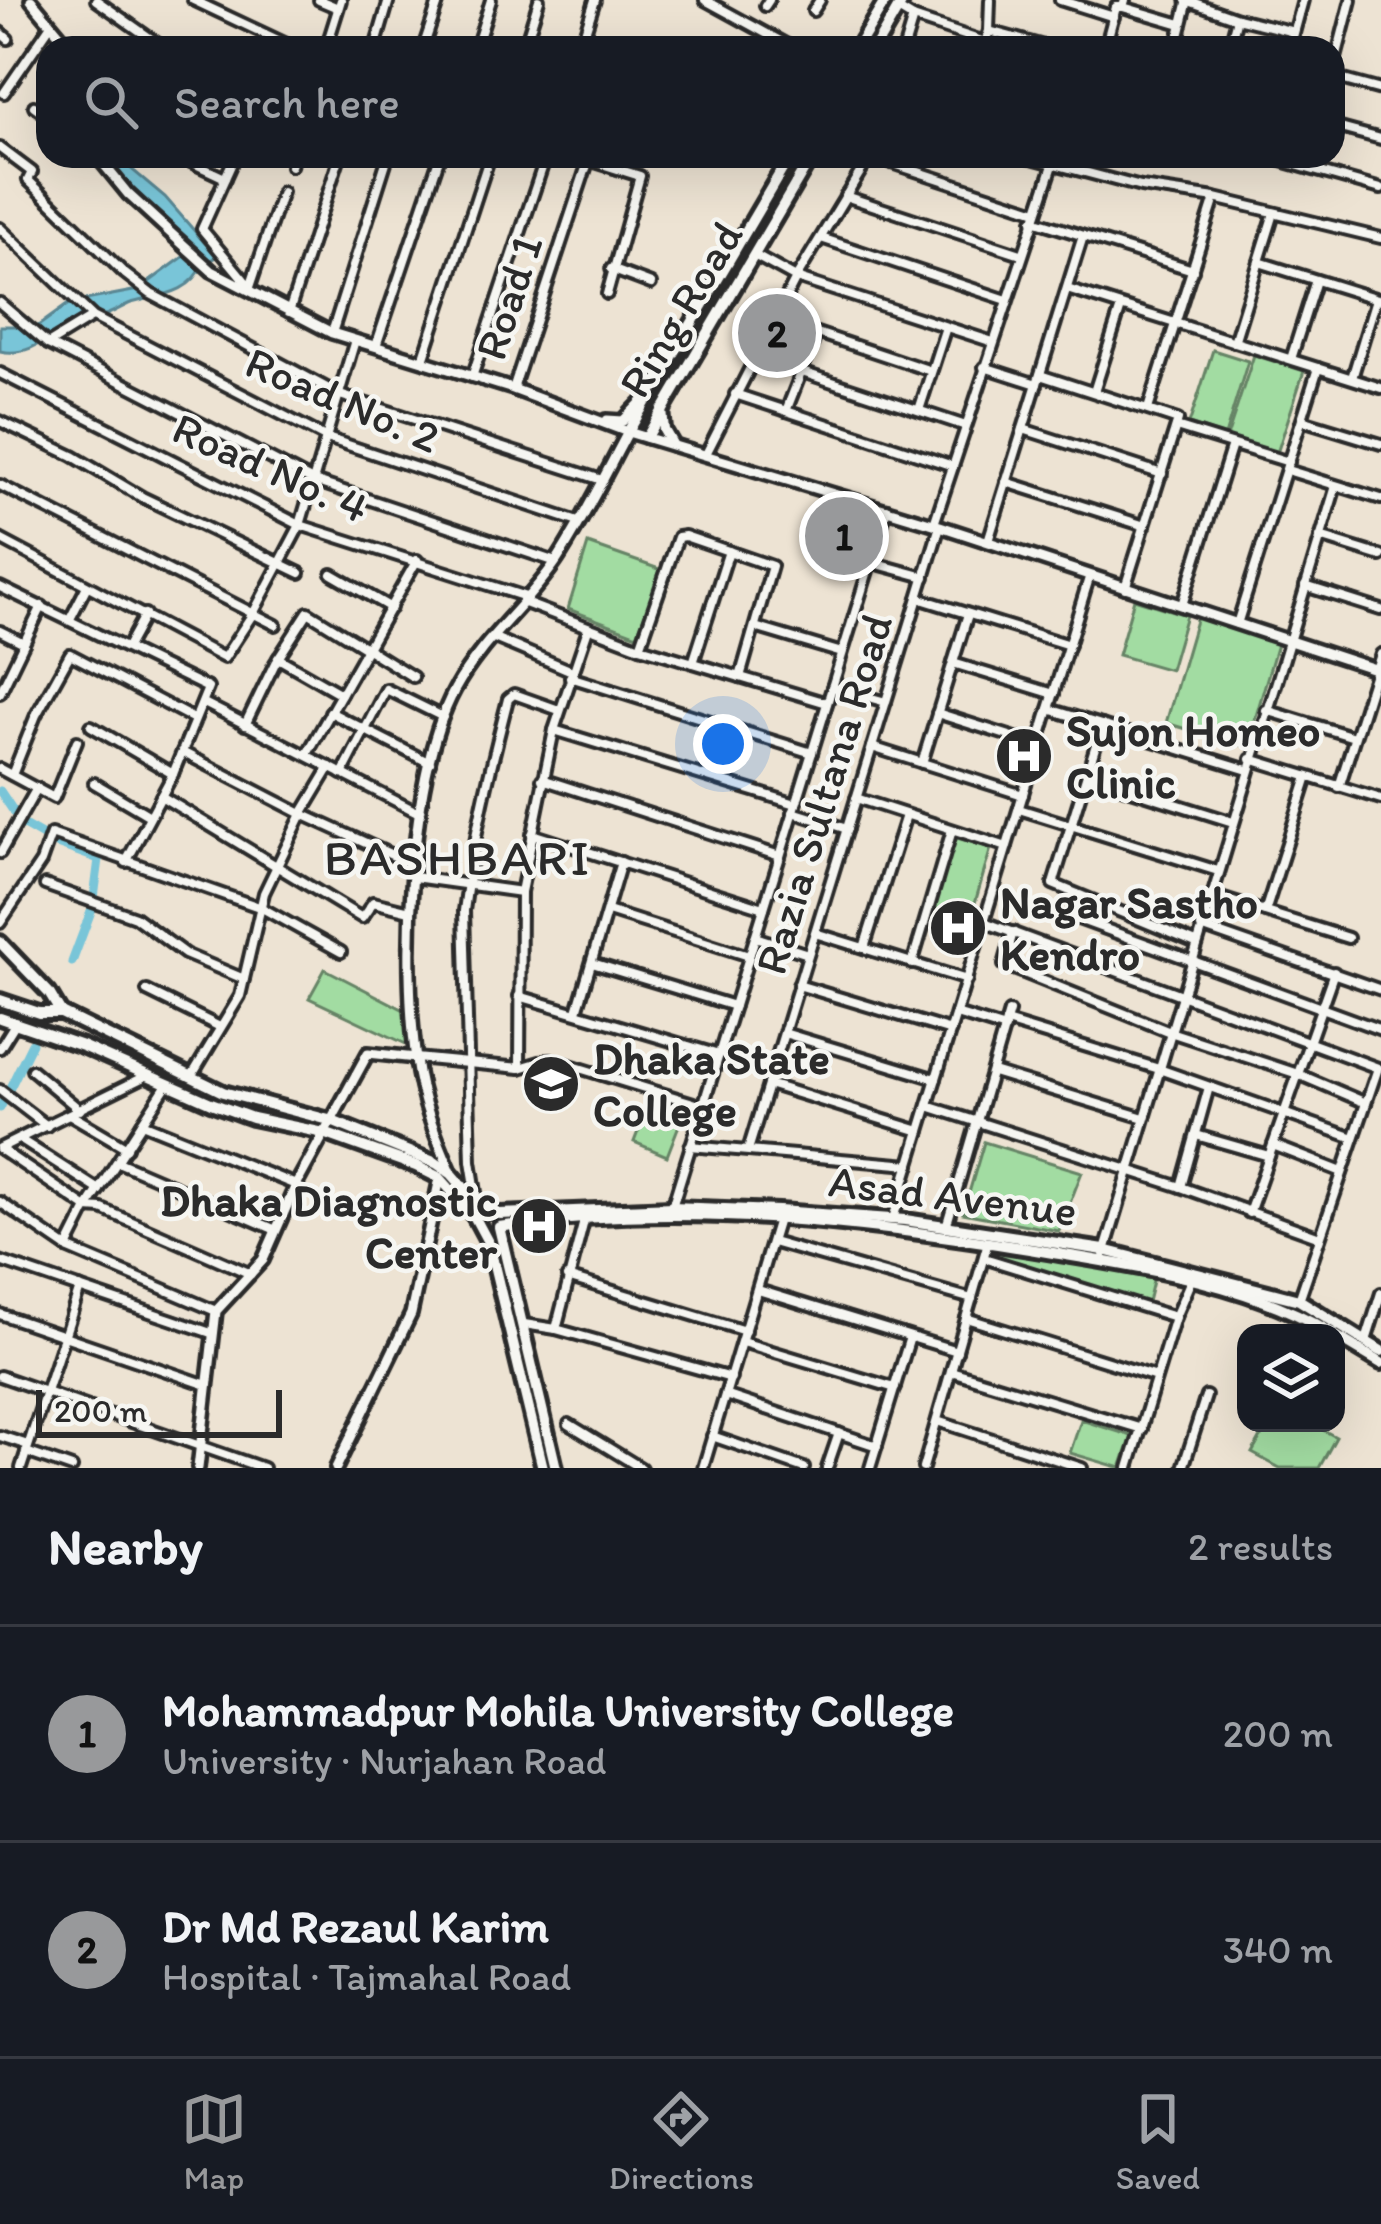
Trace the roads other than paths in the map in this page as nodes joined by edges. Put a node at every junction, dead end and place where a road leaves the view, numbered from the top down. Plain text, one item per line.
1 (31, 0) edge
2 (96, 0) edge
3 (193, 0) edge
4 (320, 0) edge
5 (389, 0) edge
6 (439, 0) edge
7 (491, 0) edge
8 (539, 0) edge
9 (595, 0) edge
10 (705, 0) edge
11 (820, 0) edge
12 (990, 0) edge
13 (1060, 0) edge
14 (1187, 0) edge
15 (1303, 0) edge
16 (1350, 0) edge
17 (883, 1) edge
18 (1124, 3) edge
19 (340, 4) edge
20 (901, 5) edge
21 (813, 11) dead end
22 (1114, 17) junction
23 (913, 18) junction
24 (1237, 18) junction
25 (1181, 24) junction
26 (50, 26) junction
27 (989, 32) junction
28 (1294, 32) junction
29 (43, 36) edge
30 (60, 36) edge
31 (147, 36) edge
32 (270, 36) edge
33 (330, 36) edge
34 (378, 36) edge
35 (427, 36) edge
36 (480, 36) edge
37 (528, 36) edge
38 (584, 36) edge
39 (771, 36) edge
40 (864, 36) edge
41 (882, 36) edge
42 (908, 36) edge
43 (960, 36) edge
44 (987, 36) edge
45 (1004, 36) edge
46 (1109, 36) edge
47 (1178, 36) edge
48 (1232, 36) edge
49 (1293, 36) edge
50 (1342, 36) edge
51 (36, 46) edge
52 (1345, 77) edge
53 (1381, 90) edge
54 (4, 93) dead end
55 (1345, 129) edge
56 (1381, 139) edge
57 (0, 148) edge
58 (107, 168) edge
59 (204, 168) edge
60 (230, 168) edge
61 (336, 168) edge
62 (384, 168) edge
63 (436, 168) edge
64 (486, 168) edge
65 (542, 168) edge
66 (586, 168) edge
67 (617, 168) edge
68 (783, 168) edge
69 (805, 168) edge
70 (862, 168) edge
71 (905, 168) edge
72 (1052, 168) edge
73 (1065, 168) edge
74 (1307, 168) edge
75 (911, 170) joint
76 (225, 178) junction
77 (772, 185) junction
78 (1381, 189) edge
79 (282, 191) dead end
80 (789, 196) junction
81 (845, 196) junction
82 (1216, 197) junction
83 (1274, 213) junction
84 (1035, 215) junction
85 (0, 228) edge
86 (1084, 236) junction
87 (821, 238) junction
88 (1381, 238) edge
89 (1021, 254) junction
90 (754, 255) junction
91 (222, 258) junction
92 (1259, 262) junction
93 (207, 267) junction
94 (611, 269) junction
95 (1193, 270) junction
96 (796, 278) junction
97 (1316, 280) junction
98 (651, 284) dead end
99 (250, 287) junction
100 (1067, 289) junction
101 (608, 294) dead end
102 (1378, 300) edge
103 (1008, 301) junction
104 (0, 303) edge
105 (702, 305) junction
106 (1121, 307) junction
107 (289, 313) junction
108 (717, 315) junction
109 (92, 316) junction
110 (775, 319) junction
111 (1175, 324) junction
112 (1368, 324) junction
113 (946, 327) junction
114 (1381, 328) edge
115 (332, 333) junction
116 (817, 335) junction
117 (355, 340) junction
118 (993, 342) junction
119 (1234, 342) junction
120 (47, 343) junction
121 (376, 346) junction
122 (1291, 359) junction
123 (423, 360) junction
124 (984, 368) junction
125 (1318, 368) junction
126 (931, 371) junction
127 (802, 372) junction
128 (0, 373) edge
129 (472, 377) junction
130 (1351, 378) junction
131 (1038, 380) junction
132 (1381, 388) edge
133 (513, 389) junction
134 (1094, 392) junction
135 (650, 394) junction
136 (735, 394) junction
137 (340, 395) junction
138 (662, 406) junction
139 (1148, 409) junction
140 (919, 410) junction
141 (787, 411) junction
142 (579, 414) junction
143 (1302, 420) junction
144 (0, 421) edge
145 (966, 426) junction
146 (1176, 428) junction
147 (1023, 429) junction
148 (628, 432) junction
149 (646, 437) junction
150 (326, 438) junction
151 (672, 444) junction
152 (1232, 445) junction
153 (1381, 445) edge
154 (706, 454) junction
155 (953, 466) junction
156 (1288, 466) junction
157 (1162, 474) junction
158 (311, 480) junction
159 (602, 480) junction
160 (1006, 482) junction
161 (0, 485) edge
162 (1336, 486) junction
163 (1381, 499) edge
164 (886, 509) junction
165 (578, 522) junction
166 (300, 524) junction
167 (937, 525) junction
168 (1145, 526) junction
169 (1320, 537) junction
170 (0, 539) edge
171 (988, 541) junction
172 (729, 551) junction
173 (1381, 556) edge
174 (418, 560) junction
175 (279, 561) junction
176 (556, 562) junction
177 (871, 562) junction
178 (300, 572) dead end
179 (332, 574) dead end
180 (925, 577) junction
181 (1089, 578) junction
182 (87, 586) junction
183 (1305, 586) junction
184 (0, 587) edge
185 (1125, 588) junction
186 (918, 598) junction
187 (525, 600) junction
188 (1182, 605) junction
189 (42, 606) junction
190 (391, 608) junction
191 (1381, 610) edge
192 (254, 612) junction
193 (145, 614) junction
194 (968, 614) junction
195 (70, 619) junction
196 (1237, 624) junction
197 (277, 625) dead end
198 (755, 627) junction
199 (588, 629) junction
200 (0, 632) edge
201 (492, 638) junction
202 (1287, 640) junction
203 (24, 643) junction
204 (1069, 645) junction
205 (127, 647) junction
206 (640, 647) junction
207 (369, 648) junction
208 (842, 653) junction
209 (1381, 654) edge
210 (278, 658) junction
211 (693, 663) junction
212 (952, 663) junction
213 (1378, 670) edge
214 (571, 674) junction
215 (4, 676) edge
216 (413, 677) dead end
217 (740, 677) junction
218 (832, 687) junction
219 (0, 693) edge
220 (340, 694) junction
221 (1054, 694) junction
222 (886, 702) junction
223 (204, 703) junction
224 (827, 703) junction
225 (1049, 709) junction
226 (560, 710) junction
227 (1266, 710) junction
228 (329, 712) junction
229 (937, 713) junction
230 (442, 717) junction
231 (194, 719) junction
232 (245, 725) junction
233 (1102, 725) junction
234 (92, 726) dead end
235 (366, 730) junction
236 (554, 730) junction
237 (1354, 736) junction
238 (76, 741) dead end
239 (1038, 745) junction
240 (872, 747) junction
241 (182, 752) junction
242 (812, 752) junction
243 (307, 754) junction
244 (1251, 759) junction
245 (430, 763) junction
246 (922, 763) junction
247 (330, 767) junction
248 (1248, 770) junction
249 (5, 771) edge
250 (173, 774) junction
251 (342, 774) junction
252 (1087, 776) junction
253 (1308, 777) junction
254 (542, 779) junction
255 (94, 783) dead end
256 (1339, 787) junction
257 (37, 788) junction
258 (1023, 795) junction
259 (161, 796) junction
260 (856, 798) junction
261 (1381, 800) edge
262 (795, 808) junction
263 (1019, 809) junction
264 (302, 814) junction
265 (421, 814) junction
266 (148, 815) junction
267 (906, 815) junction
268 (1233, 822) junction
269 (1072, 825) junction
270 (847, 829) junction
271 (952, 830) junction
272 (532, 834) junction
273 (1007, 847) junction
274 (0, 853) edge
275 (780, 856) junction
276 (126, 862) junction
277 (621, 862) junction
278 (276, 864) junction
279 (414, 865) junction
280 (1218, 871) junction
281 (414, 878) junction
282 (45, 885) dead end
283 (467, 886) junction
284 (521, 892) junction
285 (1211, 895) junction
286 (262, 908) junction
287 (764, 908) junction
288 (1109, 909) junction
289 (607, 910) junction
290 (410, 911) junction
291 (1265, 912) junction
292 (1070, 916) dead end
293 (984, 922) junction
294 (0, 923) edge
295 (1201, 927) junction
296 (1101, 929) junction
297 (1013, 932) junction
298 (815, 933) junction
299 (755, 937) junction
300 (1348, 938) dead end
301 (0, 942) edge
302 (1196, 943) junction
303 (864, 948) junction
304 (341, 952) dead end
305 (808, 954) junction
306 (749, 956) junction
307 (1191, 961) junction
308 (591, 962) junction
309 (912, 964) junction
310 (1334, 972) junction
311 (244, 979) junction
312 (967, 980) junction
313 (799, 985) junction
314 (1381, 990) edge
315 (148, 991) dead end
316 (518, 996) junction
317 (1180, 997) junction
318 (0, 1000) edge
319 (734, 1006) junction
320 (1322, 1006) junction
321 (577, 1012) junction
322 (61, 1013) junction
323 (956, 1014) junction
324 (0, 1018) edge
325 (1007, 1021) junction
326 (15, 1023) junction
327 (220, 1027) junction
328 (1381, 1030) edge
329 (951, 1031) junction
330 (1170, 1032) junction
331 (784, 1034) junction
332 (1309, 1041) junction
333 (0, 1048) edge
334 (718, 1055) junction
335 (416, 1058) junction
336 (467, 1062) junction
337 (520, 1068) junction
338 (1159, 1069) junction
339 (32, 1070) dead end
340 (177, 1072) junction
341 (993, 1072) junction
342 (1298, 1074) junction
343 (146, 1076) junction
344 (190, 1078) junction
345 (936, 1079) junction
346 (768, 1084) junction
347 (169, 1087) junction
348 (1209, 1087) junction
349 (1, 1090) edge
350 (1366, 1103) junction
351 (703, 1106) junction
352 (928, 1106) junction
353 (80, 1109) junction
354 (1285, 1111) junction
355 (69, 1115) junction
356 (1144, 1118) junction
357 (977, 1120) junction
358 (142, 1123) junction
359 (47, 1126) junction
360 (327, 1127) junction
361 (920, 1131) junction
362 (1196, 1135) junction
363 (1354, 1138) junction
364 (20, 1139) junction
365 (1273, 1145) junction
366 (691, 1146) junction
367 (127, 1148) junction
368 (0, 1149) edge
369 (748, 1150) junction
370 (1269, 1156) junction
371 (118, 1162) junction
372 (910, 1165) junction
373 (1129, 1169) junction
374 (1342, 1172) junction
375 (446, 1176) junction
376 (296, 1185) junction
377 (1181, 1187) junction
378 (99, 1190) junction
379 (0, 1202) edge
380 (87, 1208) junction
381 (670, 1212) junction
382 (1249, 1213) junction
383 (778, 1215) junction
384 (489, 1217) junction
385 (585, 1217) junction
386 (893, 1224) junction
387 (946, 1227) junction
388 (276, 1230) junction
389 (1320, 1238) junction
390 (772, 1242) junction
391 (988, 1242) junction
392 (67, 1248) junction
393 (1104, 1256) junction
394 (983, 1258) junction
395 (0, 1261) edge
396 (252, 1274) junction
397 (566, 1277) junction
398 (1191, 1280) junction
399 (80, 1288) junction
400 (758, 1290) junction
401 (1381, 1293) edge
402 (972, 1299) junction
403 (1299, 1300) junction
404 (215, 1311) junction
405 (0, 1314) edge
406 (1175, 1317) junction
407 (966, 1318) junction
408 (524, 1324) junction
409 (1317, 1324) edge
410 (556, 1329) junction
411 (211, 1333) junction
412 (64, 1336) junction
413 (744, 1336) junction
414 (910, 1337) junction
415 (1345, 1341) edge
416 (1366, 1342) junction
417 (957, 1351) junction
418 (1381, 1351) edge
419 (1381, 1363) edge
420 (951, 1371) junction
421 (0, 1376) edge
422 (1156, 1377) junction
423 (730, 1378) junction
424 (207, 1385) junction
425 (895, 1388) junction
426 (46, 1392) junction
427 (725, 1395) junction
428 (1206, 1396) dead end
429 (937, 1421) junction
430 (569, 1424) dead end
431 (1142, 1429) junction
432 (839, 1433) junction
433 (0, 1436) edge
434 (712, 1436) junction
435 (878, 1446) junction
436 (202, 1448) junction
437 (27, 1449) junction
438 (21, 1468) edge
439 (72, 1468) edge
440 (198, 1468) edge
441 (263, 1468) edge
442 (336, 1468) edge
443 (543, 1468) edge
444 (556, 1468) edge
445 (641, 1468) edge
446 (703, 1468) edge
447 (804, 1468) edge
448 (827, 1468) edge
449 (870, 1468) edge
450 (923, 1468) edge
451 (1082, 1468) edge
452 (1129, 1468) edge
453 (1184, 1468) edge

1 - 26 street
2 - 31 street
3 - 32 street
4 - 19 street
5 - 34 street
6 - 35 street
7 - 36 street
8 - 37 street
9 - 38 street
10 - 39 street
11 - 21 street
12 - 27 street
13 - 22 street
14 - 24 street
14 - 25 street
15 - 28 street
16 - 50 street
17 - 40 main road
18 - 22 street
18 - 25 street
19 - 33 street
20 - 23 street
20 - 41 main road
22 - 46 street
23 - 42 street
23 - 43 street
24 - 28 street
24 - 48 street
25 - 47 street
26 - 29 street
26 - 30 street
27 - 44 street
27 - 45 street
28 - 49 street
51 - 54 street
52 - 53 street
55 - 56 street
57 - 137 street
58 - 93 street
59 - 76 street
60 - 76 street
61 - 107 street
62 - 115 street
63 - 121 street
64 - 123 street
65 - 129 street
66 - 133 street, Road 1
67 - 94 street
68 - 77 main road, Ring Road
69 - 80 main road, Ring Road
70 - 81 street
71 - 75 street
72 - 84 street, Razia Sultana Road
73 - 82 street
74 - 78 street
75 - 84 street
76 - 91 street
77 - 80 main road
77 - 105 main road, Ring Road
79 - 99 street
80 - 90 main road, Ring Road
81 - 87 street
81 - 89 street
82 - 83 street
82 - 95 street
83 - 88 street
83 - 92 street
84 - 86 street
84 - 89 street, Razia Sultana Road
85 - 109 street
86 - 95 street
86 - 100 street
87 - 96 street
87 - 103 street
89 - 103 street, Razia Sultana Road
90 - 96 street
90 - 108 main road, Ring Road
91 - 93 street
91 - 99 street
92 - 97 street
92 - 119 street
93 - 99 street
94 - 98 street
94 - 101 street
95 - 111 street
96 - 110 street
96 - 113 street
97 - 102 street
97 - 122 street
99 - 107 street
100 - 106 street
100 - 131 street
102 - 112 street
103 - 118 street, Razia Sultana Road
104 - 120 street
105 - 108 main road
105 - 135 main road, Ring Road
106 - 111 street
106 - 134 street
107 - 115 street
108 - 138 main road, Ring Road
109 - 120 street
109 - 150 street, Road No. 2
110 - 116 street
110 - 136 street
111 - 119 street
111 - 139 street
112 - 114 street
112 - 130 street
113 - 118 street
113 - 126 street
115 - 117 street
116 - 126 street
116 - 127 street
117 - 121 street
117 - 137 street
118 - 124 street, Razia Sultana Road
119 - 122 street
120 - 158 street
121 - 123 street
122 - 125 street
123 - 129 street
124 - 131 street
124 - 145 street, Razia Sultana Road
125 - 130 street
125 - 143 street
126 - 140 street
127 - 140 street
127 - 141 street
128 - 166 street, Road No. 4
129 - 133 street
130 - 132 street
131 - 134 street
131 - 147 street
133 - 142 street
134 - 139 street
135 - 142 street
135 - 148 main road, Ring Road
136 - 141 street
136 - 154 street
137 - 150 street
137 - 159 street
138 - 149 main road, Ring Road
138 - 151 main road
139 - 146 street
140 - 145 street
141 - 155 street
142 - 148 street
143 - 153 street
143 - 156 street
144 - 175 street
145 - 155 street, Razia Sultana Road
146 - 152 street
146 - 157 street
147 - 157 street
147 - 160 street
148 - 149 street
148 - 159 street
149 - 151 street
150 - 158 street
150 - 165 street, Road No. 2
151 - 154 street
152 - 156 street
152 - 188 street
154 - 164 street
155 - 167 street, Razia Sultana Road
156 - 162 street
156 - 196 street
157 - 168 street
158 - 166 street
158 - 176 street
159 - 165 street
160 - 168 street
160 - 171 street
161 - 192 street
162 - 163 street
162 - 169 street
164 - 167 street
164 - 177 street
165 - 176 street
166 - 174 street, Road No. 4
166 - 175 street
167 - 171 street
167 - 180 street, Razia Sultana Road
168 - 185 street
169 - 173 street
169 - 183 street
170 - 182 street
171 - 181 street
172 - 198 street
172 - 206 street
172 - 211 street
174 - 187 street, Road No. 4
174 - 190 street
175 - 178 street
175 - 192 street
176 - 187 street
177 - 180 street
177 - 208 street
179 - 190 street
180 - 186 street, Razia Sultana Road
181 - 185 street
181 - 204 street
182 - 193 street
182 - 195 street
183 - 191 street
183 - 202 street
184 - 189 street
185 - 188 street
186 - 194 street
186 - 222 street, Razia Sultana Road
187 - 199 street, Road No. 4
187 - 201 street
188 - 196 street
189 - 195 street
189 - 203 street
190 - 207 street
192 - 193 street
192 - 197 street
193 - 205 street
194 - 204 street
194 - 212 street
195 - 205 street
196 - 202 street
198 - 208 street
198 - 217 street
199 - 206 street, Road No. 4
199 - 214 street
200 - 203 street
201 - 214 street
201 - 230 street
202 - 213 street
202 - 227 street
203 - 215 street
204 - 221 street
205 - 223 street
206 - 211 street, Road No. 4
207 - 210 street
207 - 216 street
207 - 220 street
208 - 218 street
209 - 213 street
210 - 220 street
210 - 232 street
211 - 217 street, Road No. 4
212 - 221 street
212 - 229 street
213 - 237 street
214 - 226 street
214 - 242 street
215 - 219 street
217 - 224 street, Road No. 4
218 - 222 street
218 - 224 street
220 - 228 street
221 - 225 street
222 - 240 street, Razia Sultana Road
223 - 231 street
223 - 232 street
224 - 242 street
225 - 233 street
225 - 239 street
226 - 236 street
226 - 283 street
227 - 237 street
227 - 244 street
228 - 235 street
228 - 243 street
229 - 239 street
229 - 246 street
230 - 235 street
230 - 245 street
231 - 241 street
231 - 249 street
232 - 243 street
233 - 248 street
233 - 252 street
234 - 250 street
235 - 245 street
235 - 251 street
236 - 254 street
236 - 262 street
237 - 256 street
238 - 257 street
239 - 258 street
240 - 246 street
240 - 260 street, Razia Sultana Road
241 - 250 street
241 - 264 street
242 - 262 street
243 - 247 street
244 - 248 street
244 - 253 street
245 - 265 street
246 - 258 street
247 - 251 street
247 - 264 street
248 - 268 street
249 - 257 street
250 - 259 street
251 - 265 street
252 - 268 street
252 - 269 street
253 - 256 street
253 - 291 street
254 - 272 street
254 - 275 street
255 - 266 street
256 - 261 street
257 - 274 street
258 - 263 street
259 - 266 street
259 - 278 street
260 - 267 street
260 - 270 street, Razia Sultana Road
262 - 270 street
262 - 275 street
263 - 269 street
263 - 273 street
264 - 278 street
264 - 279 street
265 - 279 street
266 - 276 street
267 - 271 street
267 - 303 street, Razia Sultana Road
268 - 280 street
269 - 280 street
269 - 288 street
270 - 298 street, Razia Sultana Road
271 - 273 street
271 - 309 street
272 - 277 street
272 - 284 street
273 - 293 street
275 - 287 street
276 - 286 street
276 - 294 street
277 - 287 street
277 - 289 street
278 - 286 street
278 - 290 street
279 - 281 street
280 - 285 street
281 - 283 street
281 - 290 street
282 - 311 street
283 - 284 street
283 - 336 street
284 - 316 street
285 - 291 street
285 - 295 street
286 - 304 street
286 - 311 street
287 - 299 street
288 - 296 street
288 - 302 street
289 - 306 street
289 - 308 street
290 - 335 street
291 - 300 street
292 - 296 street
293 - 297 street
293 - 312 street
295 - 302 street
295 - 310 street
296 - 307 street
297 - 317 street
297 - 330 street
298 - 303 street
298 - 305 street, Razia Sultana Road
299 - 305 street
299 - 306 street
301 - 322 main road
302 - 307 street
303 - 309 street
305 - 313 street, Razia Sultana Road
306 - 319 street
307 - 317 street
307 - 320 street
308 - 319 street
308 - 321 street
309 - 312 street
310 - 314 street
310 - 320 street
311 - 327 street
312 - 323 street
313 - 329 street
313 - 331 street, Razia Sultana Road
315 - 327 street
316 - 321 street
316 - 337 street
317 - 330 street
317 - 332 street
318 - 322 main road
319 - 334 street
320 - 328 street
320 - 332 street
321 - 334 street
322 - 340 main road
323 - 325 street
323 - 329 street
324 - 326 main road
325 - 338 street
325 - 341 street
326 - 333 street
326 - 343 main road
327 - 344 street
329 - 345 street
330 - 338 street
330 - 342 street
331 - 345 street
331 - 346 street, Razia Sultana Road
332 - 342 street
332 - 350 street
334 - 351 street
335 - 336 street
335 - 360 street
335 - 375 street
336 - 337 street
336 - 384 street
337 - 351 street
338 - 348 street
338 - 356 street
339 - 353 street
340 - 344 main road
340 - 347 main road
341 - 356 street
341 - 357 street
342 - 350 street
342 - 354 street
343 - 347 main road
343 - 353 street
344 - 360 main road
345 - 352 street
346 - 361 street
346 - 369 street, Razia Sultana Road
347 - 358 street
347 - 360 main road
348 - 354 street
348 - 362 street
349 - 359 street
350 - 363 street
351 - 366 street
352 - 357 street
352 - 361 street
353 - 355 street
354 - 363 street
354 - 365 street
355 - 359 street
355 - 367 street
356 - 373 street
357 - 373 street
357 - 387 street
358 - 367 street
358 - 376 street
359 - 364 street
360 - 375 main road
360 - 376 street
361 - 372 street
362 - 370 street
362 - 377 street
363 - 374 street
364 - 368 street
364 - 378 street
365 - 370 street
365 - 374 street
366 - 369 street
366 - 381 street
367 - 371 street
368 - 380 street
369 - 372 street
370 - 382 street
371 - 378 street
371 - 388 street
372 - 386 street
373 - 377 street
373 - 393 street
374 - 389 street
375 - 384 main road
375 - 442 street
376 - 388 street
377 - 382 street
378 - 380 street
379 - 392 street
380 - 392 street
380 - 396 street
381 - 383 main road, Asad Avenue
381 - 384 main road, Asad Avenue
381 - 385 main road, Asad Avenue
382 - 389 street
383 - 386 main road, Asad Avenue
383 - 390 street
384 - 385 main road, Asad Avenue
384 - 408 main road
384 - 443 main road
385 - 397 street
386 - 387 main road, Asad Avenue
386 - 391 main road, Asad Avenue
387 - 393 main road, Asad Avenue
388 - 396 street
389 - 403 street
390 - 400 street
390 - 402 street
391 - 393 main road, Asad Avenue
391 - 394 street
392 - 404 street
393 - 398 main road, Asad Avenue
393 - 403 main road, Asad Avenue
394 - 402 street
394 - 406 street, Asad Avenue
395 - 399 street
396 - 404 street
397 - 410 street
397 - 413 street
398 - 406 street
398 - 409 main road, Asad Avenue
399 - 411 street
399 - 412 street
400 - 413 street
400 - 414 street
401 - 416 street
402 - 407 street
403 - 416 main road, Asad Avenue
404 - 411 street
405 - 412 street
406 - 422 street
407 - 417 street
407 - 422 street
408 - 410 street
408 - 444 main road
410 - 423 street
411 - 424 street
412 - 424 street
412 - 426 street
413 - 423 street
413 - 425 street
414 - 417 street
414 - 425 street
415 - 419 main road, Asad Avenue
416 - 418 main road, Asad Avenue
417 - 420 street
420 - 429 street
420 - 431 street
421 - 426 street
422 - 431 street
423 - 427 street
424 - 436 street
425 - 435 street
426 - 436 street
426 - 437 street
427 - 432 street
427 - 434 street
428 - 453 street
429 - 450 street
429 - 451 street
430 - 445 street
431 - 452 street
432 - 435 street
432 - 448 street
433 - 437 street
434 - 446 street
434 - 447 street
435 - 449 street
436 - 440 street
436 - 441 street
437 - 438 street
437 - 439 street

